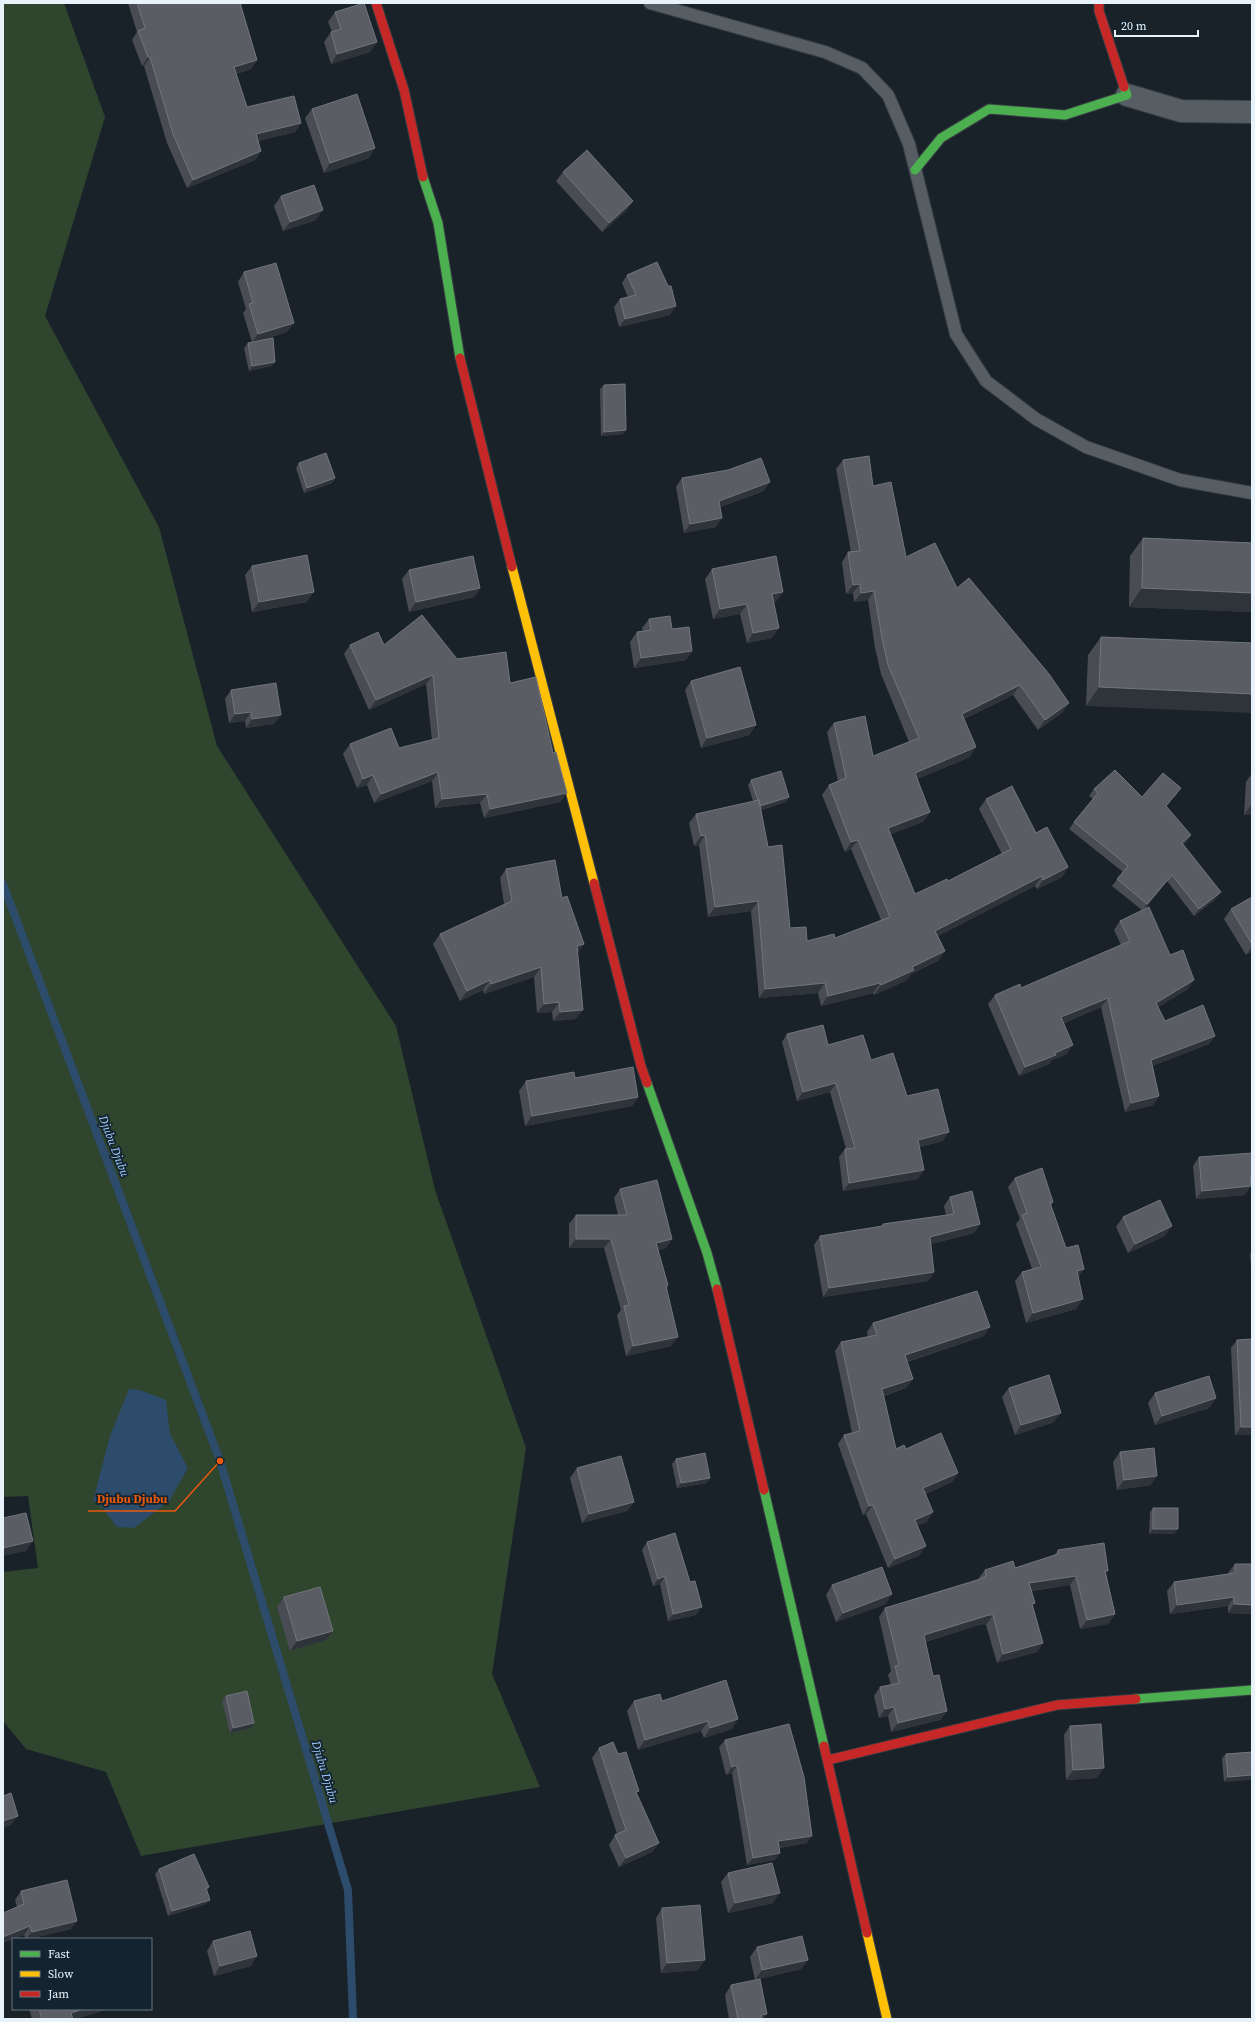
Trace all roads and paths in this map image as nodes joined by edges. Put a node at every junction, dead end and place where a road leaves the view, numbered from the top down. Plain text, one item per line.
1 (376, 3) edge
2 (650, 3) edge
3 (1099, 3) edge
4 (1127, 95) junction
5 (1252, 112) edge
6 (915, 170) junction
7 (1252, 493) edge
8 (1252, 1690) edge
9 (828, 1760) junction
10 (887, 2019) edge

1 - 9 street
2 - 6 lane
3 - 4 street
4 - 5 street
4 - 6 street
6 - 7 lane
8 - 9 street
9 - 10 street

